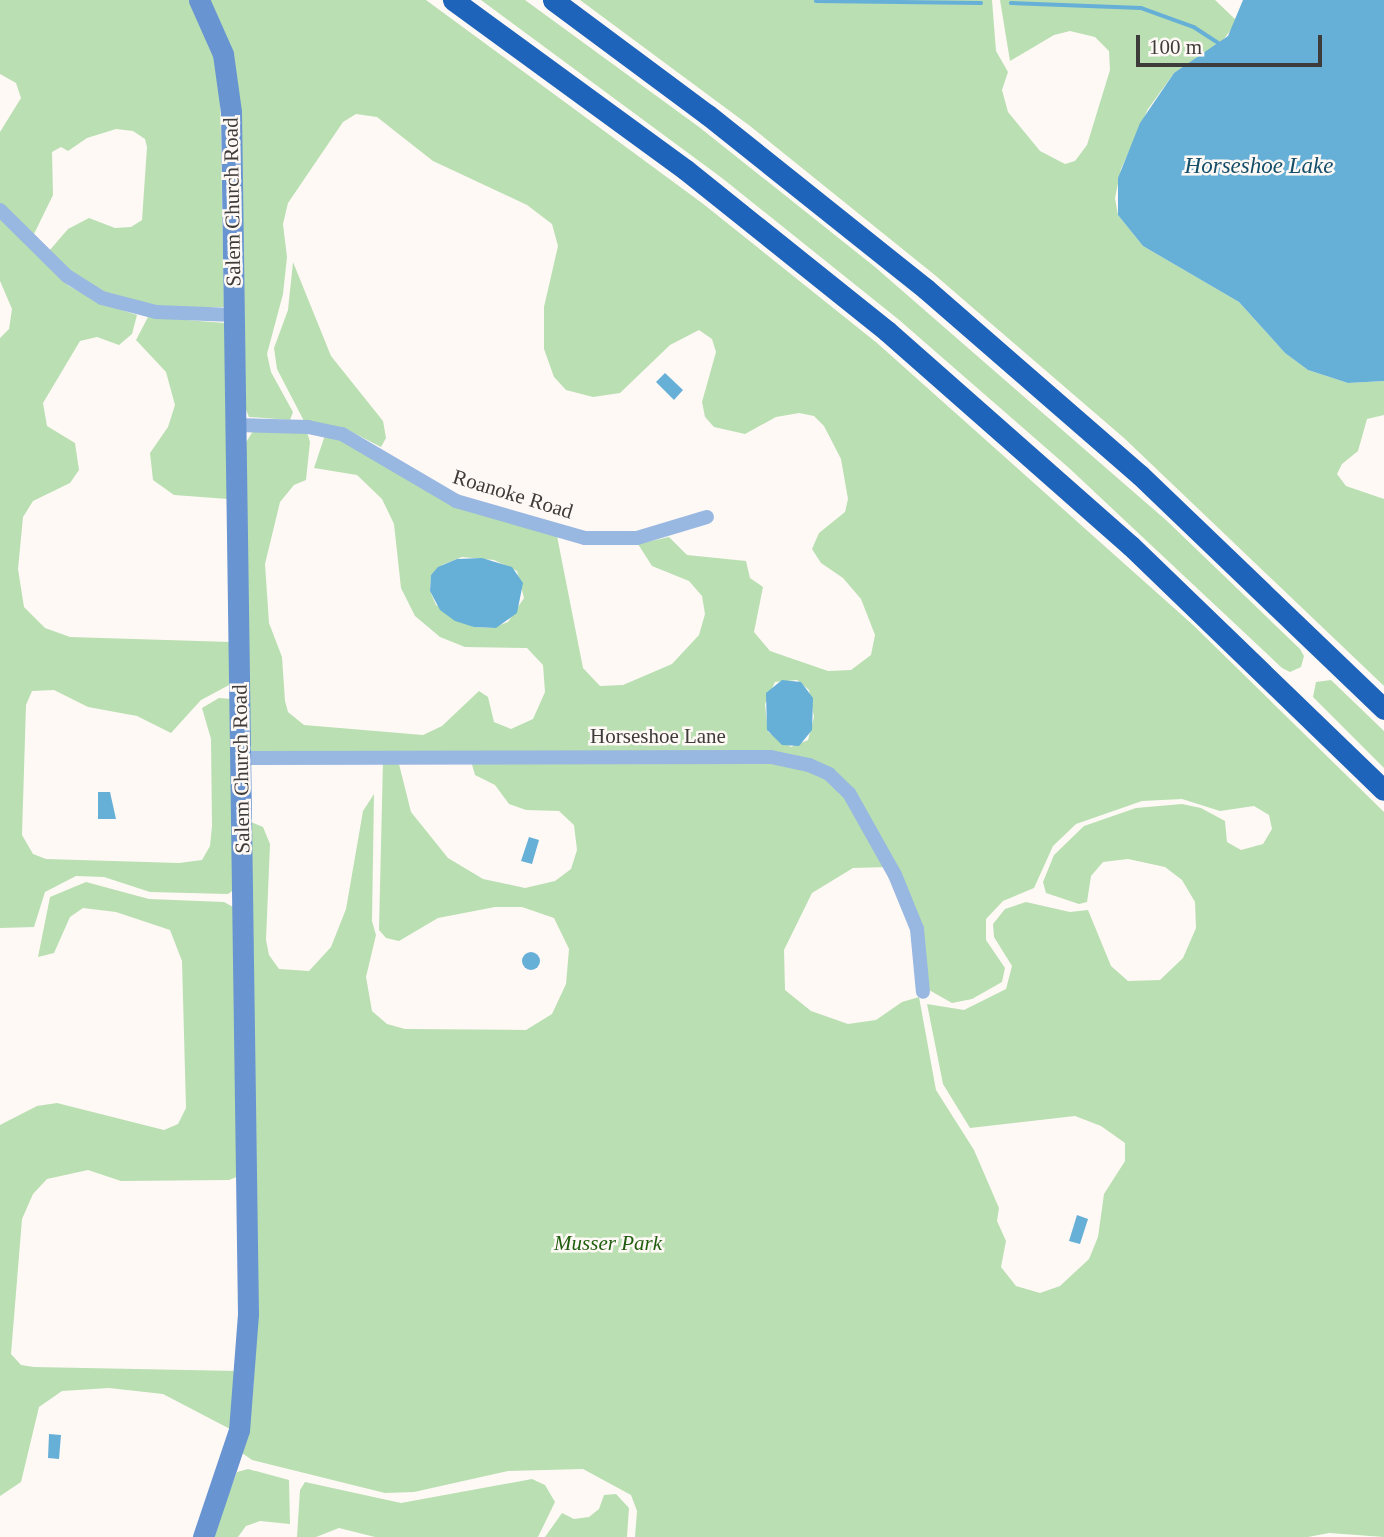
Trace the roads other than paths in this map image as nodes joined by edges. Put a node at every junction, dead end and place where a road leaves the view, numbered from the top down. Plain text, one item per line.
1 (199, 0) edge
2 (453, 0) edge
3 (553, 0) edge
4 (0, 210) edge
5 (234, 314) junction
6 (236, 425) junction
7 (707, 517) dead end
8 (1384, 709) edge
9 (241, 758) junction
10 (1384, 790) edge
11 (923, 992) dead end
12 (203, 1537) edge

1 - 5 street, Salem Church Road
2 - 10 highway
3 - 8 highway
4 - 5 street
5 - 6 street, Salem Church Road
6 - 7 street, Roanoke Road
6 - 9 street, Salem Church Road
9 - 11 street, Horseshoe Lane
9 - 12 street, Salem Church Road

